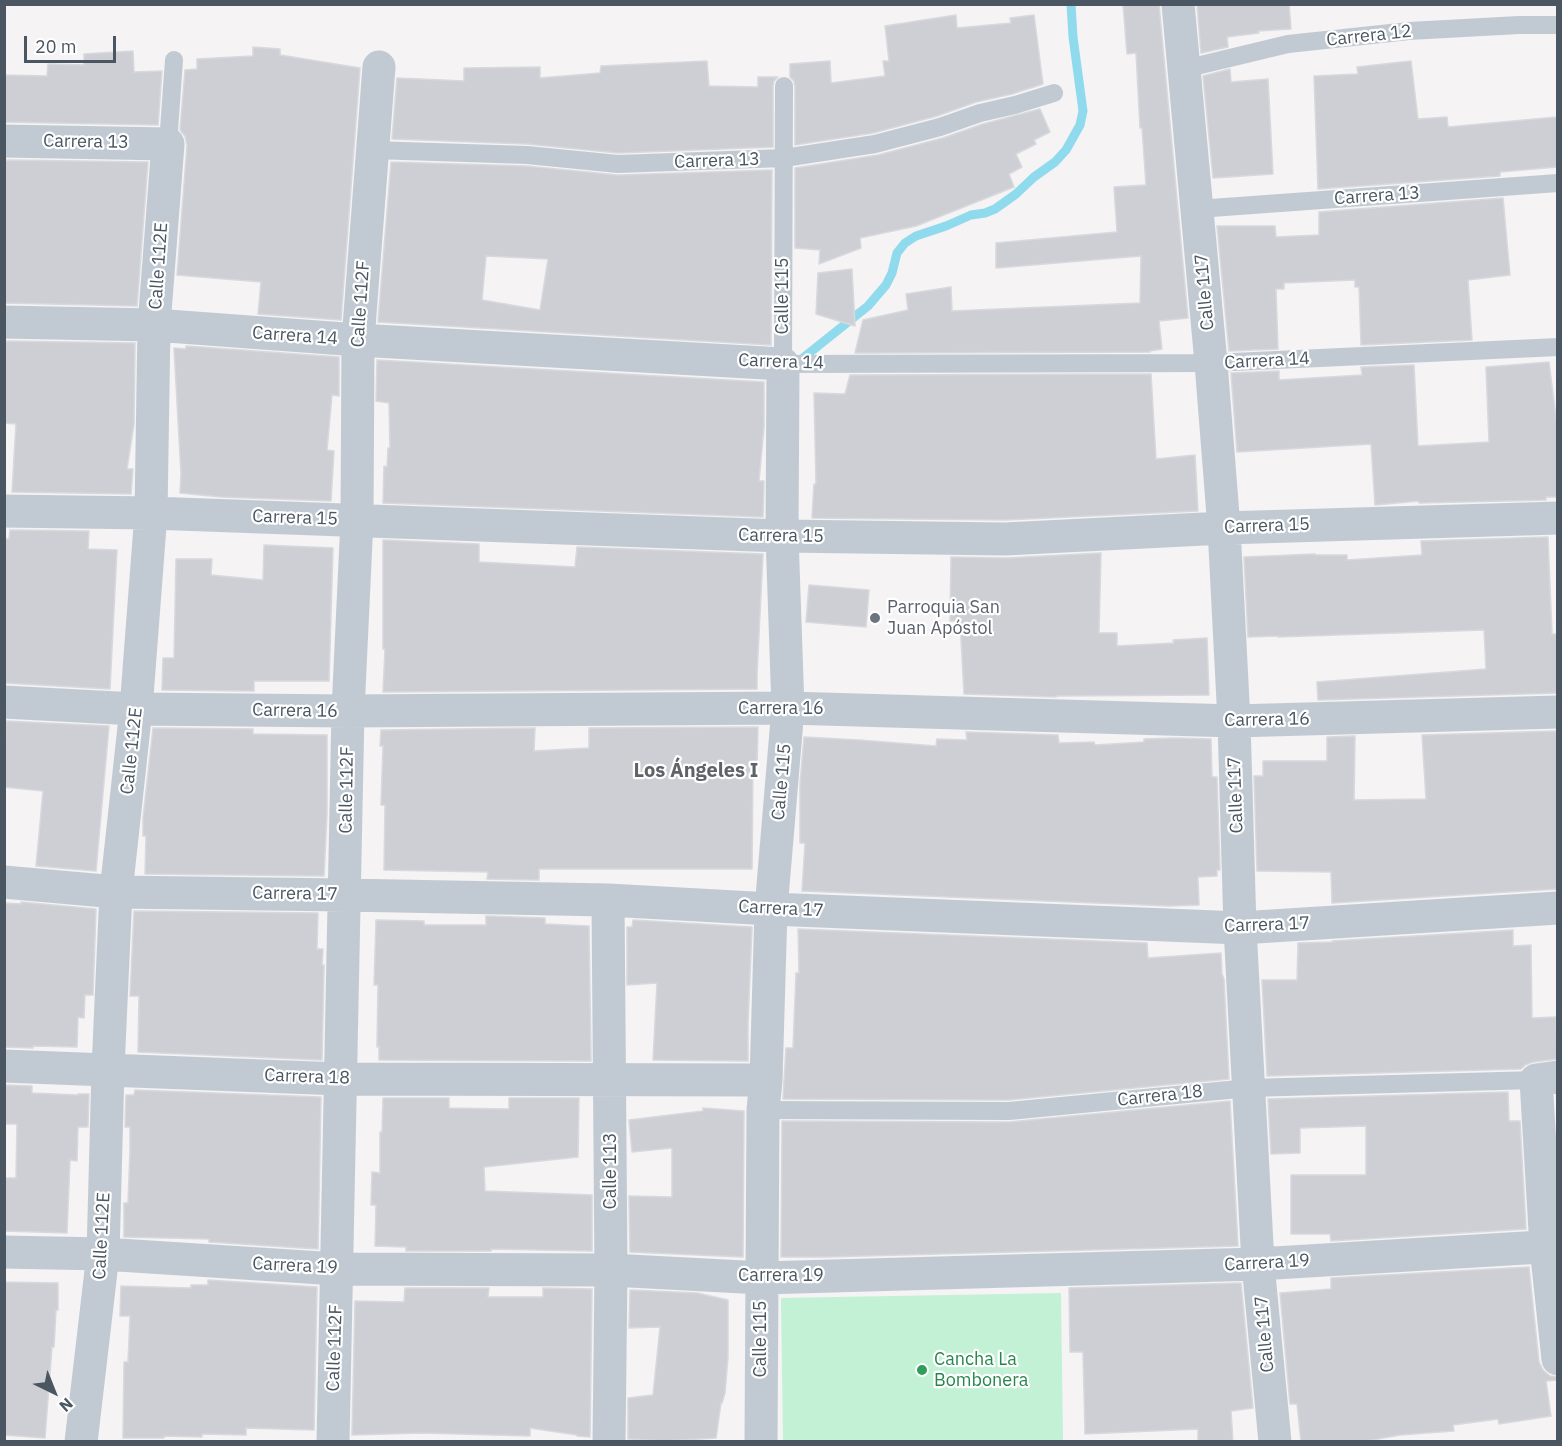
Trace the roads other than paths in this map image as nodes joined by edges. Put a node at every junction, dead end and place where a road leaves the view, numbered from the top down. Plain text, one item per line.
1 (1178, 4) edge
2 (1557, 26) edge
3 (174, 60) dead end
4 (379, 67) dead end
5 (1184, 69) junction
6 (784, 86) dead end
7 (1054, 93) dead end
8 (4, 141) edge
9 (168, 144) junction
10 (373, 150) junction
11 (784, 158) junction
12 (1557, 183) edge
13 (1197, 209) junction
14 (4, 322) edge
15 (154, 325) junction
16 (358, 340) junction
17 (1557, 347) edge
18 (1211, 363) junction
19 (783, 364) junction
20 (4, 511) edge
21 (151, 513) junction
22 (1557, 518) edge
23 (357, 520) junction
24 (1224, 528) junction
25 (782, 536) junction
26 (4, 702) edge
27 (788, 708) junction
28 (136, 709) junction
29 (348, 711) junction
30 (1557, 712) edge
31 (1234, 721) junction
32 (4, 882) edge
33 (116, 892) junction
34 (345, 895) junction
35 (608, 900) junction
36 (1557, 908) edge
37 (771, 909) junction
38 (1240, 928) junction
39 (4, 1066) edge
40 (108, 1070) junction
41 (339, 1079) junction
42 (1547, 1079) edge
43 (610, 1080) junction
44 (1249, 1088) junction
45 (764, 1095) junction
46 (1552, 1247) edge
47 (4, 1252) edge
48 (103, 1254) junction
49 (1258, 1264) junction
50 (337, 1269) junction
51 (611, 1270) junction
52 (762, 1278) junction
53 (1557, 1359) edge
54 (81, 1442) edge
55 (333, 1442) edge
56 (609, 1442) edge
57 (761, 1442) edge
58 (1275, 1442) edge

1 - 5 street, Calle 117
2 - 5 lane, Carrera 12
3 - 9 lane, Calle 112E
4 - 10 street, Calle 112F
5 - 13 street, Calle 117
6 - 11 lane, Calle 115
7 - 11 lane, Carrera 13
8 - 9 street, Carrera 13
9 - 15 street, Calle 112E
10 - 11 lane, Carrera 13
10 - 16 street, Calle 112F
11 - 19 lane, Calle 115
12 - 13 lane, Carrera 13
13 - 18 street, Calle 117
14 - 15 street, Carrera 14
15 - 16 street, Carrera 14
15 - 21 street, Calle 112E
16 - 19 street, Carrera 14
16 - 23 street, Calle 112F
17 - 18 lane, Carrera 14
18 - 19 lane, Carrera 14
18 - 24 street, Calle 117
19 - 25 street, Calle 115
20 - 21 street, Carrera 15
21 - 23 street, Carrera 15
21 - 28 street, Calle 112E
22 - 24 street, Carrera 15
23 - 25 street, Carrera 15
23 - 29 street, Calle 112F
24 - 25 street, Carrera 15
24 - 31 street, Calle 117
25 - 27 street, Calle 115
26 - 28 street, Carrera 16
27 - 29 street, Carrera 16
27 - 31 street, Carrera 16
27 - 37 street, Calle 115
28 - 29 street, Carrera 16
28 - 33 street, Calle 112E
29 - 34 street, Calle 112F
30 - 31 street, Carrera 16
31 - 38 street, Calle 117
32 - 33 street, Carrera 17
33 - 34 street, Carrera 17
33 - 40 street, Calle 112E
34 - 35 street, Carrera 17
34 - 41 street, Calle 112F
35 - 37 street, Carrera 17
35 - 43 street, Calle 113
36 - 38 street, Carrera 17
37 - 38 street, Carrera 17
37 - 45 street, Calle 115
38 - 44 street, Calle 117
39 - 40 street, Carrera 18
40 - 41 street, Carrera 18
40 - 48 street, Calle 112E
41 - 43 street, Carrera 18
41 - 50 street, Calle 112F
42 - 44 lane, Carrera 18
42 - 46 street
43 - 45 street, Carrera 18
43 - 51 street, Calle 113
44 - 45 lane, Carrera 18
44 - 49 street, Calle 117
45 - 52 street, Calle 115
46 - 49 street, Carrera 19
46 - 53 street
47 - 48 street, Carrera 19
48 - 50 street, Carrera 19
48 - 54 street, Calle 112E
49 - 52 street, Carrera 19
49 - 58 street, Calle 117
50 - 51 street, Carrera 19
50 - 55 street, Calle 112F
51 - 52 street, Carrera 19
51 - 56 street, Calle 113
52 - 57 street, Calle 115

